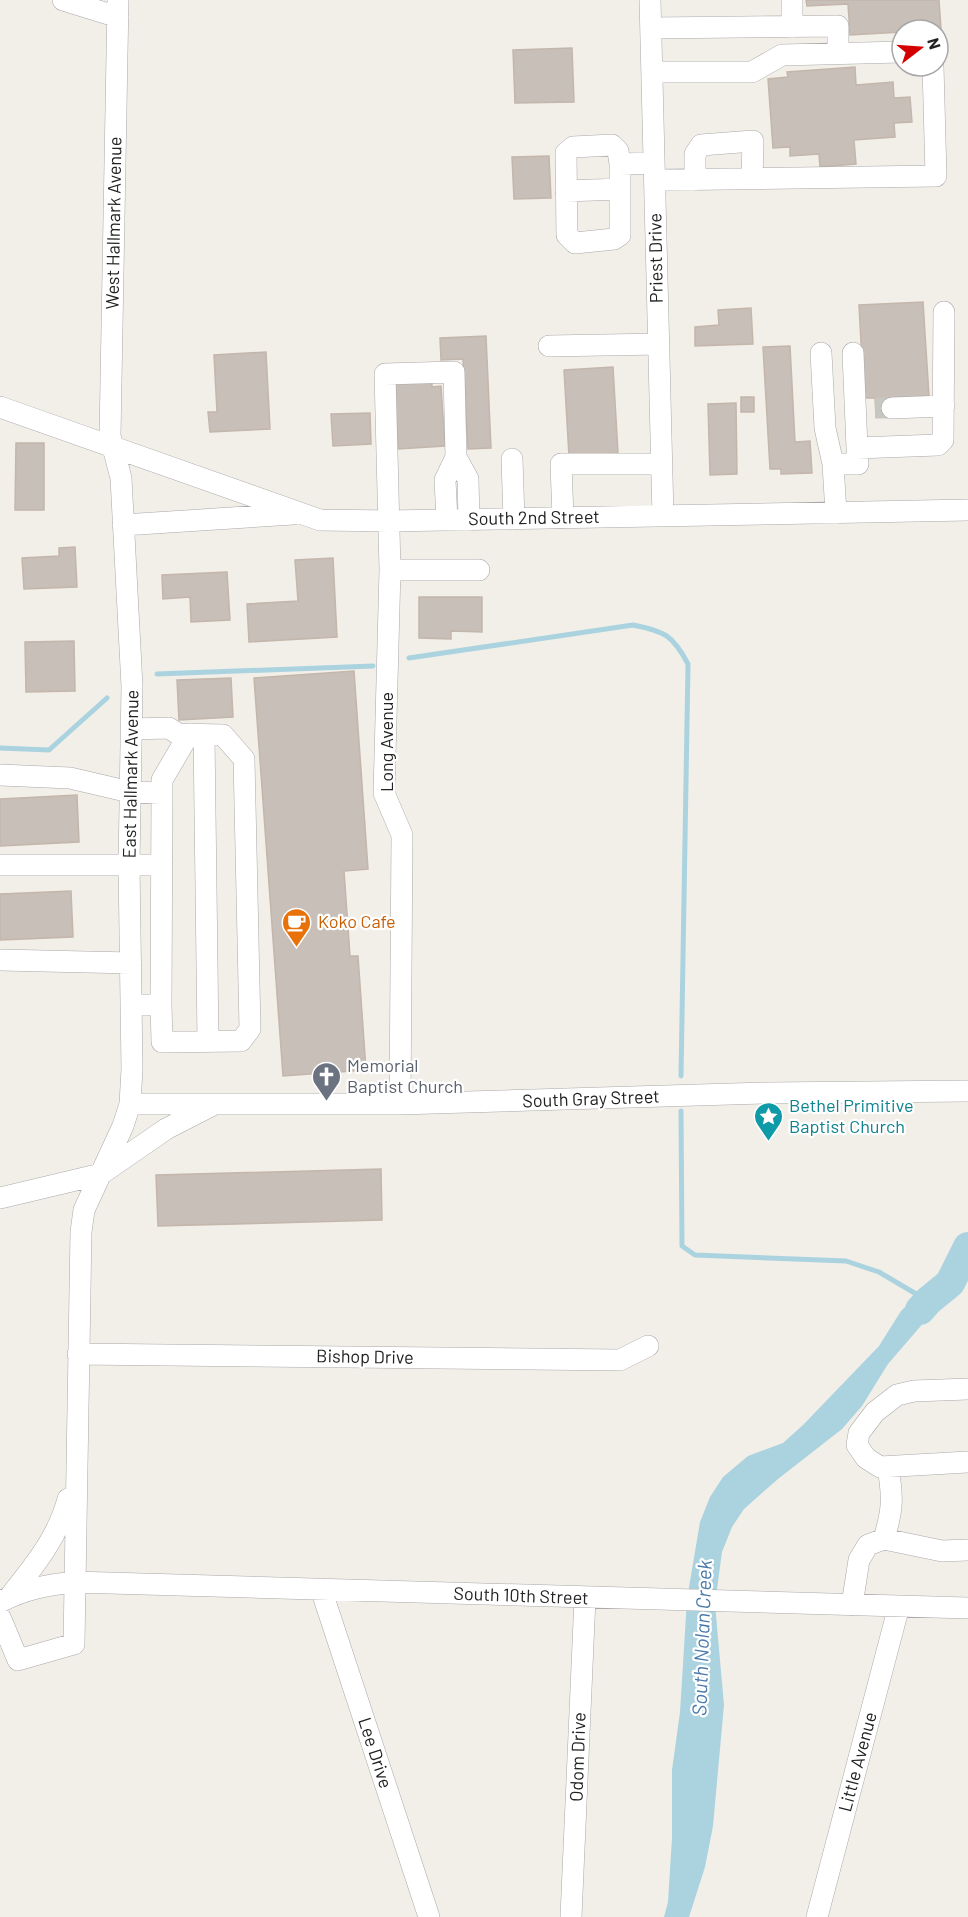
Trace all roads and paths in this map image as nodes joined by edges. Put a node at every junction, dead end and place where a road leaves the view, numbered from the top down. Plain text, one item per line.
1 (63, 0) edge
2 (650, 0) edge
3 (792, 0) edge
4 (118, 8) edge
5 (792, 27) junction
6 (651, 28) junction
7 (890, 52) edge
8 (838, 53) junction
9 (652, 72) junction
10 (933, 78) edge
11 (620, 164) junction
12 (654, 172) junction
13 (752, 179) junction
14 (695, 180) junction
15 (620, 189) junction
16 (566, 191) junction
17 (944, 312) dead end
18 (658, 344) junction
19 (549, 346) dead end
20 (821, 353) dead end
21 (854, 353) dead end
22 (944, 406) junction
23 (0, 407) edge
24 (874, 408) junction
25 (114, 446) junction
26 (857, 448) junction
27 (456, 457) junction
28 (512, 459) dead end
29 (661, 464) junction
30 (833, 464) junction
31 (960, 510) edge
32 (302, 513) junction
33 (836, 513) junction
34 (663, 516) junction
35 (563, 518) junction
36 (514, 519) junction
37 (447, 520) junction
38 (469, 520) junction
39 (390, 521) junction
40 (123, 525) junction
41 (390, 570) junction
42 (479, 570) dead end
43 (131, 729) junction
44 (197, 735) junction
45 (0, 775) edge
46 (130, 792) junction
47 (162, 793) junction
48 (0, 865) edge
49 (129, 865) junction
50 (162, 865) junction
51 (0, 960) edge
52 (131, 963) junction
53 (131, 1005) junction
54 (161, 1005) junction
55 (208, 1041) junction
56 (960, 1091) edge
57 (130, 1104) junction
58 (214, 1104) junction
59 (400, 1104) junction
60 (101, 1174) junction
61 (0, 1198) edge
62 (648, 1346) dead end
63 (78, 1354) junction
64 (968, 1389) edge
65 (968, 1462) edge
66 (888, 1467) junction
67 (76, 1470) junction
68 (884, 1539) junction
69 (968, 1550) edge
70 (74, 1582) junction
71 (321, 1589) junction
72 (585, 1598) junction
73 (5, 1599) edge
74 (852, 1605) junction
75 (899, 1606) junction
76 (968, 1608) edge
77 (0, 1617) edge
78 (429, 1917) edge
79 (571, 1917) edge
80 (817, 1917) edge

1 - 4 street
2 - 6 street, Priest Drive
3 - 5 street
4 - 25 street, West Hallmark Avenue
5 - 6 street
5 - 8 street
6 - 9 street, Priest Drive
7 - 8 street
8 - 9 street
9 - 12 street, Priest Drive
10 - 13 street
11 - 12 street
11 - 15 street
11 - 16 street
12 - 14 street
12 - 18 street, Priest Drive
13 - 14 street
13 - 14 street
15 - 16 street
15 - 16 street
17 - 22 street
18 - 19 street
18 - 29 street, Priest Drive
20 - 30 street
21 - 24 street
22 - 24 street
22 - 26 street
23 - 25 street, South 2nd Street
24 - 26 street
25 - 32 street, South 2nd Street
25 - 40 street, East Hallmark Avenue
26 - 30 street
27 - 37 street
27 - 38 street
27 - 39 street, Long Avenue
28 - 36 street
29 - 34 street, Priest Drive
29 - 35 street
30 - 33 street
31 - 33 street, South 2nd Street
32 - 39 street, South 2nd Street
32 - 40 street
33 - 34 street, South 2nd Street
34 - 35 street, South 2nd Street
35 - 36 street, South 2nd Street
36 - 38 street, South 2nd Street
37 - 38 street, South 2nd Street
37 - 39 street, South 2nd Street
39 - 41 street, Long Avenue
40 - 43 street, East Hallmark Avenue
41 - 42 street
41 - 59 street, Long Avenue
43 - 44 street
43 - 46 street, East Hallmark Avenue
44 - 47 street
44 - 55 street
44 - 55 street
45 - 46 street
46 - 47 street
46 - 49 street, East Hallmark Avenue
47 - 50 street
48 - 49 street
49 - 50 street
49 - 52 street, East Hallmark Avenue
50 - 54 street
51 - 52 street
52 - 53 street, East Hallmark Avenue
53 - 54 street
53 - 57 street, East Hallmark Avenue
54 - 55 street
56 - 59 street, South Gray Street
57 - 58 street, South Gray Street
57 - 60 street, East Hallmark Avenue
58 - 59 street, South Gray Street
58 - 60 street, South Gray Street
60 - 61 street, South Gray Street
60 - 63 street, East Hallmark Avenue
62 - 63 street, Bishop Drive
63 - 67 street, East Hallmark Avenue
64 - 66 street
65 - 66 street
66 - 68 street
67 - 70 street
67 - 73 street
68 - 69 street
68 - 74 street
70 - 71 street, South 10th Street
70 - 73 street, South 10th Street
70 - 77 street
71 - 72 street, South 10th Street
71 - 78 street, Lee Drive
72 - 74 street, South 10th Street
72 - 79 street, Odom Drive
74 - 75 street, South 10th Street
75 - 76 street, South 10th Street
75 - 80 street, Little Avenue

